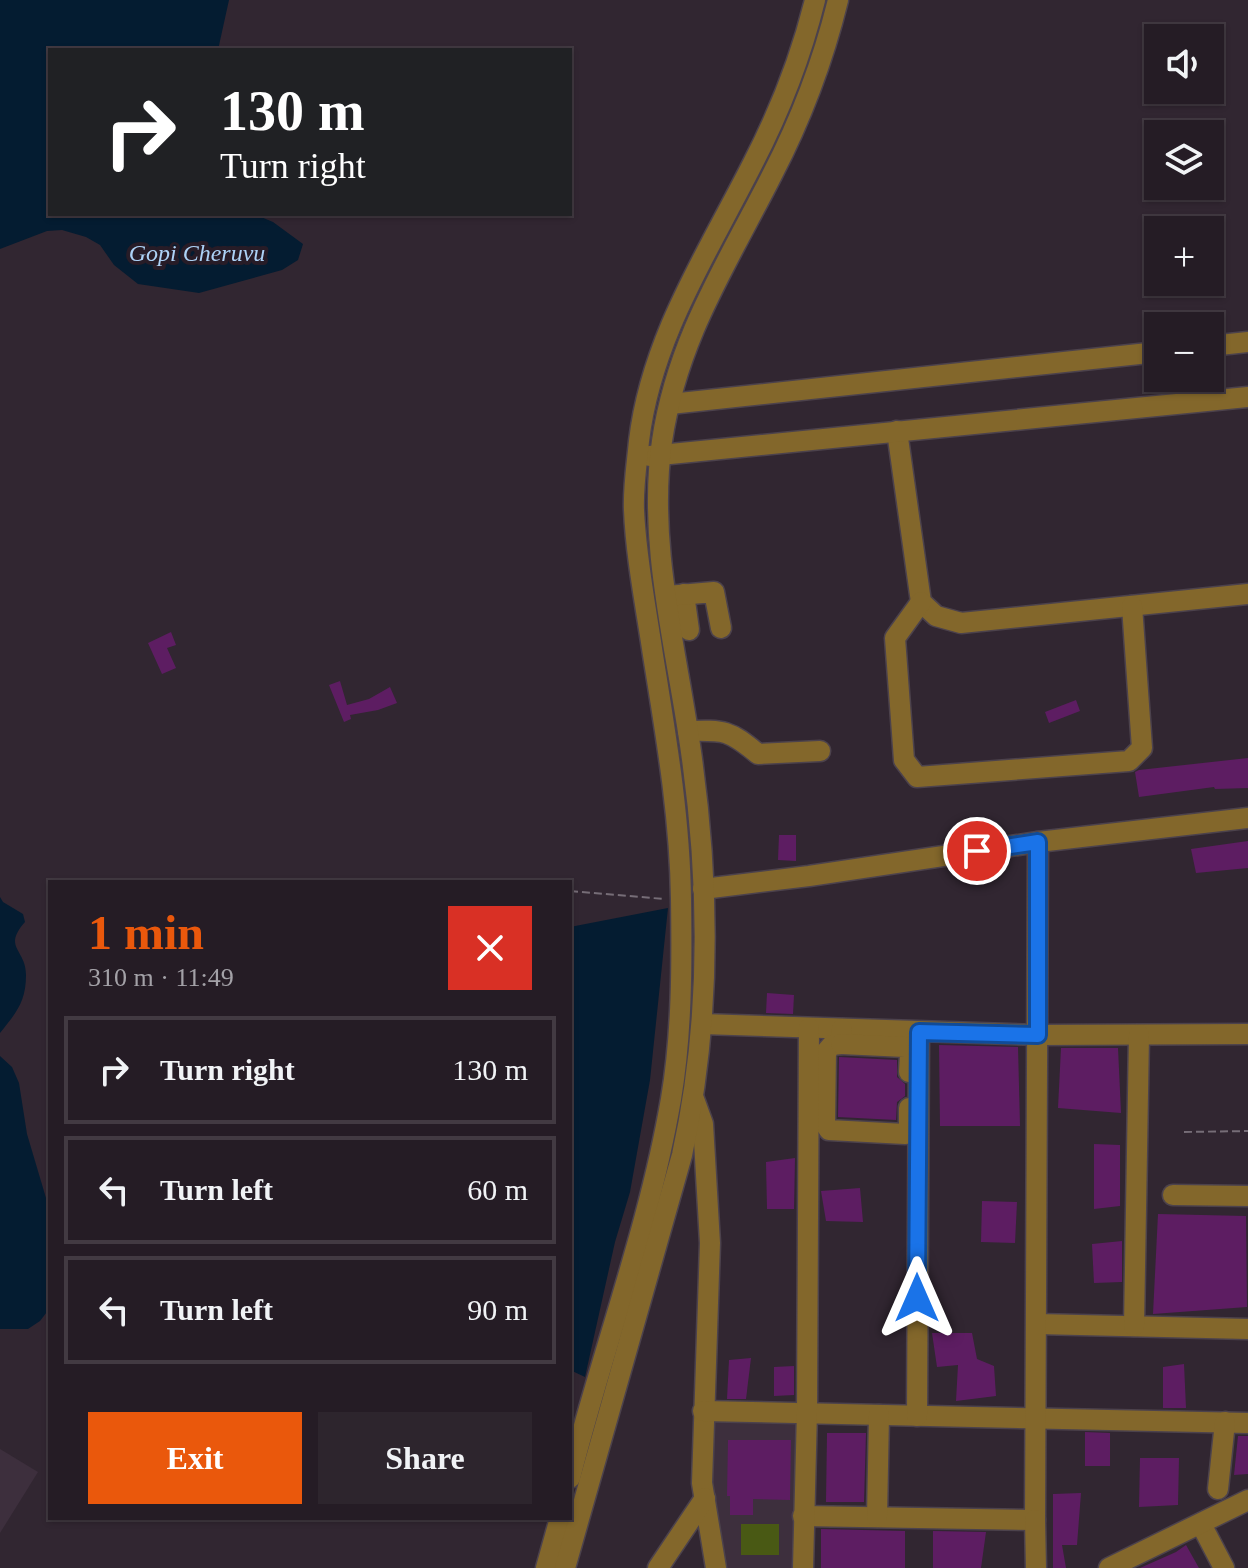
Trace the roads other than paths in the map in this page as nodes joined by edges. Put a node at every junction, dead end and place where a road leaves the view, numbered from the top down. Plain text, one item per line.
1 (815, 0) edge
2 (838, 0) edge
3 (1248, 342) edge
4 (1224, 345) edge
5 (1144, 353) edge
6 (1248, 397) edge
7 (670, 404) junction
8 (897, 431) junction
9 (661, 455) junction
10 (638, 457) junction
11 (1248, 594) edge
12 (675, 595) junction
13 (921, 602) junction
14 (1132, 606) junction
15 (721, 628) dead end
16 (689, 630) dead end
17 (688, 731) junction
18 (820, 751) dead end
19 (1248, 818) edge
20 (1038, 842) junction
21 (703, 889) junction
22 (702, 1024) junction
23 (809, 1028) junction
24 (919, 1032) junction
25 (1248, 1034) edge
26 (1038, 1035) junction
27 (1139, 1035) junction
28 (842, 1036) junction
29 (888, 1039) junction
30 (672, 1095) junction
31 (694, 1098) junction
32 (1173, 1195) dead end
33 (1248, 1196) edge
34 (1037, 1324) junction
35 (1134, 1326) junction
36 (1248, 1329) edge
37 (703, 1411) junction
38 (807, 1411) junction
39 (879, 1415) junction
40 (917, 1416) junction
41 (1036, 1420) junction
42 (1225, 1422) junction
43 (1248, 1423) edge
44 (572, 1471) edge
45 (1218, 1489) dead end
46 (705, 1498) junction
47 (1248, 1500) edge
48 (803, 1516) junction
49 (877, 1517) junction
50 (559, 1520) edge
51 (1035, 1520) junction
52 (1201, 1524) junction
53 (546, 1568) edge
54 (565, 1568) edge
55 (658, 1568) edge
56 (716, 1568) edge
57 (803, 1568) edge
58 (1036, 1568) edge
59 (1109, 1568) edge
60 (1224, 1568) edge

1 - 10 street
2 - 7 street
3 - 4 street
5 - 7 street
6 - 8 street
7 - 9 street
8 - 9 street
8 - 13 street
9 - 10 street
9 - 12 street
10 - 30 street
11 - 14 street
12 - 15 street
12 - 16 street
12 - 17 street
13 - 14 street
13 - 14 street
17 - 18 street
17 - 21 street
19 - 20 street
20 - 21 street
20 - 26 street
21 - 22 street
22 - 23 street
22 - 31 street
23 - 28 street
23 - 38 street
24 - 26 street
24 - 29 street
24 - 40 street
25 - 27 street
26 - 27 street
26 - 34 street
27 - 35 street
28 - 29 street
28 - 29 street
30 - 31 street
30 - 44 street
31 - 37 street
31 - 54 street
32 - 33 street
34 - 35 street
34 - 41 street
35 - 36 street
37 - 38 street
37 - 46 street
38 - 39 street
38 - 48 street
39 - 40 street
39 - 49 street
40 - 41 street
41 - 42 street
41 - 51 street
42 - 43 street
42 - 45 street
46 - 55 street
46 - 56 street
47 - 52 street
48 - 49 street
48 - 57 street
49 - 51 street
50 - 53 street
51 - 58 street
52 - 59 street
52 - 60 street

